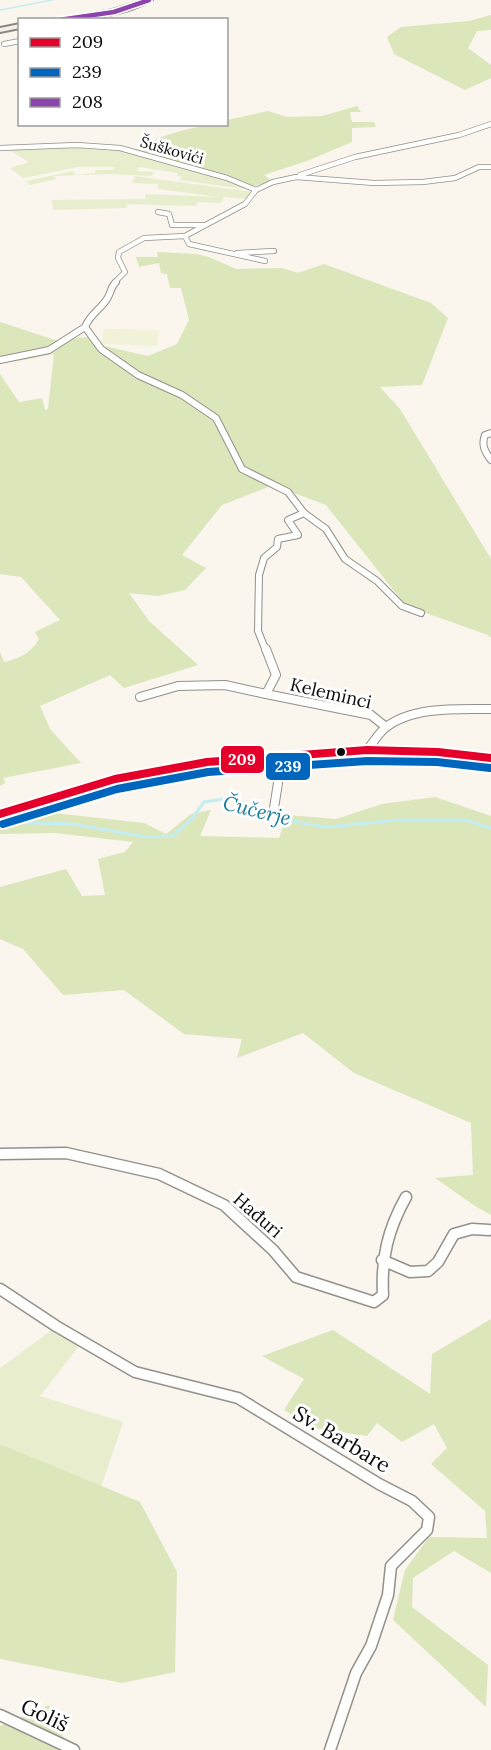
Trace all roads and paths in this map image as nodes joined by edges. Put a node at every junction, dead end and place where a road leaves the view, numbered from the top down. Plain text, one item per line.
1 (149, 0) edge
2 (94, 15) junction
3 (71, 18) edge
4 (89, 18) edge
5 (18, 26) edge
6 (0, 30) edge
7 (18, 41) edge
8 (4, 44) dead end
9 (491, 124) edge
10 (0, 148) edge
11 (491, 167) edge
12 (296, 177) junction
13 (256, 190) junction
14 (158, 212) dead end
15 (206, 224) junction
16 (186, 236) junction
17 (274, 251) dead end
18 (232, 254) junction
19 (266, 261) dead end
20 (85, 327) junction
21 (0, 360) edge
22 (491, 434) edge
23 (491, 460) edge
24 (303, 513) junction
25 (421, 613) dead end
26 (266, 694) junction
27 (140, 697) dead end
28 (491, 709) edge
29 (386, 727) junction
30 (367, 750) junction
31 (275, 758) junction
32 (491, 758) edge
33 (274, 808) dead end
34 (0, 813) edge
35 (0, 1154) edge
36 (406, 1197) dead end
37 (489, 1230) dead end
38 (382, 1260) junction
39 (0, 1289) edge
40 (0, 1715) edge
41 (74, 1750) edge
42 (330, 1750) edge

1 - 2 street
2 - 3 street
2 - 4 street
5 - 6 street
7 - 8 street
9 - 12 street
10 - 13 street, Šuškovići
11 - 12 street
12 - 13 street
13 - 15 street
14 - 15 street
15 - 16 street
16 - 18 street
16 - 20 street
17 - 18 street
18 - 19 street
20 - 21 street
20 - 24 street
22 - 23 street
24 - 25 street
24 - 26 street, Keleminci
26 - 27 street, Keleminci
26 - 29 street, Keleminci
28 - 29 street
29 - 30 street
30 - 31 street
30 - 32 street
31 - 33 street
31 - 34 street
35 - 38 street, Hađuri
36 - 38 street, Hađuri
37 - 38 street
39 - 42 street, Sv. Barbare
40 - 41 street, Goliš

